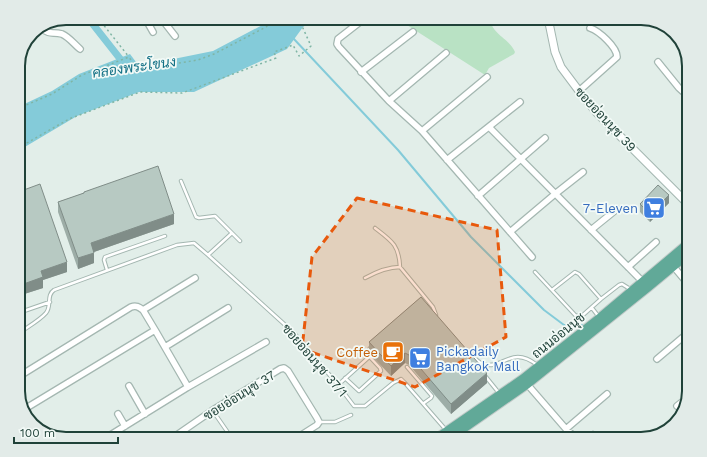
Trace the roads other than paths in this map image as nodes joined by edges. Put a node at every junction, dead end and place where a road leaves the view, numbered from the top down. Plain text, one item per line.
1 (149, 25) edge
2 (166, 25) edge
3 (356, 25) edge
4 (550, 25) edge
5 (590, 28) dead end
6 (45, 31) edge
7 (153, 32) dead end
8 (413, 32) dead end
9 (175, 36) dead end
10 (80, 49) dead end
11 (446, 53) dead end
12 (658, 62) dead end
13 (361, 72) junction
14 (488, 77) dead end
15 (682, 91) edge
16 (578, 92) junction
17 (389, 101) junction
18 (520, 102) dead end
19 (489, 128) junction
20 (422, 132) junction
21 (545, 138) dead end
22 (448, 160) junction
23 (521, 160) junction
24 (583, 172) dead end
25 (181, 181) dead end
26 (555, 194) junction
27 (478, 196) junction
28 (682, 198) edge
29 (616, 209) dead end
30 (375, 228) dead end
31 (591, 230) junction
32 (510, 232) junction
33 (232, 233) junction
34 (165, 236) dead end
35 (240, 241) dead end
36 (656, 242) dead end
37 (682, 250) edge
38 (208, 255) junction
39 (532, 256) dead end
40 (682, 257) edge
41 (670, 263) junction
42 (400, 267) junction
43 (628, 268) junction
44 (107, 270) junction
45 (535, 272) dead end
46 (682, 277) edge
47 (195, 278) dead end
48 (365, 278) dead end
49 (646, 284) junction
50 (552, 290) junction
51 (632, 291) junction
52 (601, 299) junction
53 (50, 302) junction
54 (228, 308) dead end
55 (592, 308) junction
56 (143, 310) junction
57 (25, 311) edge
58 (429, 311) edge
59 (434, 317) edge
60 (600, 318) junction
61 (439, 320) edge
62 (25, 329) edge
63 (154, 330) junction
64 (682, 338) edge
65 (266, 342) dead end
66 (373, 346) edge
67 (165, 347) junction
68 (465, 348) edge
69 (465, 353) edge
70 (369, 357) junction
71 (657, 359) dead end
72 (476, 365) edge
73 (407, 367) dead end
74 (539, 367) junction
75 (25, 373) edge
76 (486, 377) edge
77 (346, 378) junction
78 (525, 382) junction
79 (338, 385) junction
80 (129, 386) dead end
81 (188, 387) junction
82 (501, 394) junction
83 (607, 394) dead end
84 (680, 403) edge
85 (424, 404) junction
86 (27, 405) edge
87 (677, 406) dead end
88 (213, 410) junction
89 (118, 414) dead end
90 (145, 414) junction
91 (351, 415) dead end
92 (319, 422) junction
93 (125, 426) junction
94 (566, 429) junction
95 (115, 432) edge
96 (181, 432) edge
97 (228, 432) edge
98 (306, 432) edge
99 (446, 432) edge
100 (452, 432) edge
101 (452, 432) edge
102 (569, 432) edge

1 - 7 street
2 - 9 street
3 - 13 street
4 - 16 street, ซอยอ่อนนุช 39
5 - 16 street
6 - 10 street
8 - 13 street
11 - 17 street
12 - 15 street
13 - 17 street
14 - 20 street
16 - 28 street, ซอยอ่อนนุช 39
17 - 20 street
18 - 19 street
19 - 22 street
19 - 23 street
20 - 22 street
21 - 23 street
22 - 27 street
23 - 26 street
23 - 27 street
24 - 26 street
25 - 33 lane
26 - 31 street
26 - 32 street
27 - 32 street
29 - 31 street
30 - 42 lane
31 - 43 street
32 - 39 street
33 - 35 lane
33 - 38 lane
34 - 44 lane
36 - 43 street
37 - 41 main road, ถนนอ่อนนุช
38 - 44 lane, ซอยอ่อนนุช 37/1
38 - 79 lane, ซอยอ่อนนุช 37/1
40 - 41 main road, ถนนอ่อนนุช
41 - 46 street
41 - 49 main road, ถนนอ่อนนุช
42 - 48 lane
42 - 61 lane
43 - 49 street
44 - 53 lane, ซอยอ่อนนุช 37/1
45 - 50 lane
47 - 56 street
49 - 51 main road, ถนนอ่อนนุช
49 - 78 main road, ถนนอ่อนนุช
50 - 52 lane
50 - 55 lane
51 - 52 lane
51 - 60 main road, ถนนอ่อนนุช
52 - 55 lane
53 - 57 lane
53 - 62 lane
54 - 67 street
55 - 60 lane
56 - 63 street
56 - 75 street
58 - 59 lane
60 - 74 main road, ถนนอ่อนนุช
63 - 67 street
63 - 86 street
64 - 71 street
65 - 81 street
66 - 70 lane
67 - 81 street
68 - 74 lane
69 - 72 lane
70 - 77 lane
70 - 77 lane
73 - 85 lane
74 - 78 main road, ถนนอ่อนนุช
76 - 82 lane
77 - 79 lane
78 - 82 main road, ถนนอ่อนนุช
78 - 94 street
78 - 100 main road, ถนนอ่อนนุช
79 - 85 lane, ซอยอ่อนนุช 37/1
80 - 90 street
81 - 90 street
82 - 101 main road, ถนนอ่อนนุช
83 - 94 street
84 - 87 street
85 - 99 lane, ซอยอ่อนนุช 37/1
88 - 92 street, ซอยอ่อนนุช 37
88 - 96 street, ซอยอ่อนนุช 37
88 - 97 lane
89 - 93 street
90 - 93 street
91 - 92 lane
92 - 98 street
93 - 95 street
94 - 102 street

